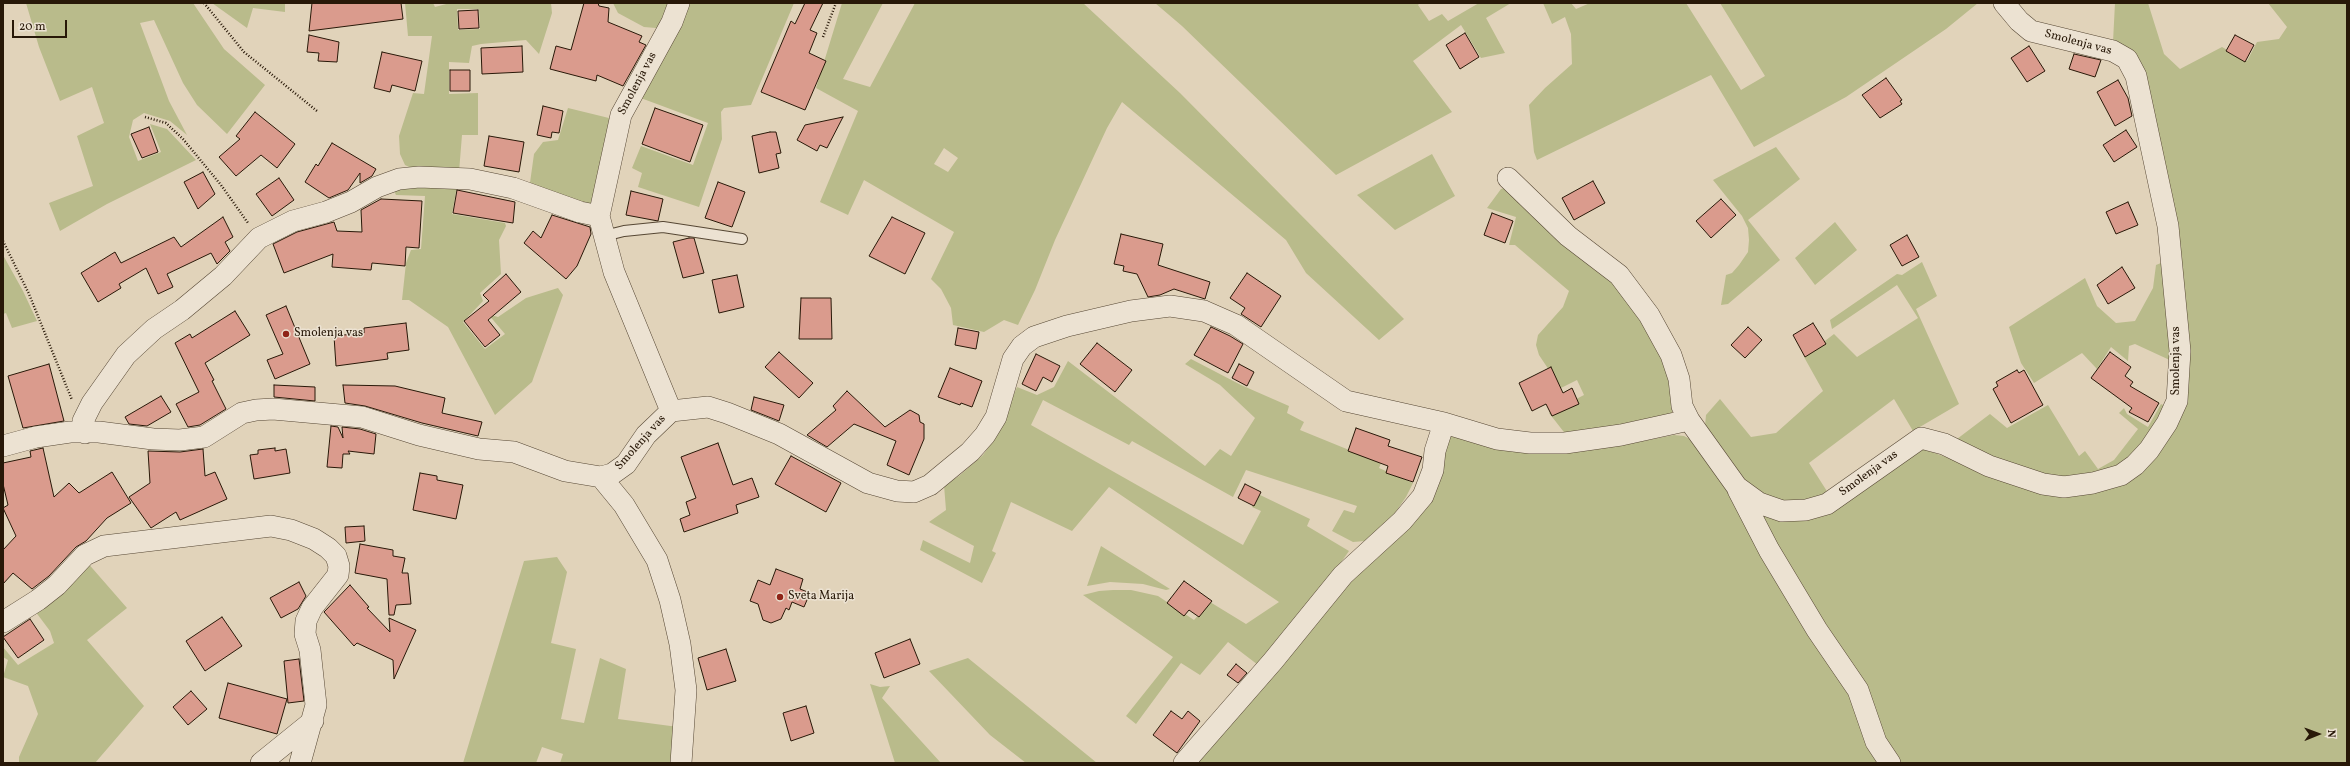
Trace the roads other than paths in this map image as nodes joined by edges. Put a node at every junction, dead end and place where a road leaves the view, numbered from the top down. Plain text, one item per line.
1 (679, 3) edge
2 (2004, 3) edge
3 (1508, 178) dead end
4 (599, 216) junction
5 (604, 236) junction
6 (742, 239) dead end
7 (671, 411) junction
8 (1689, 420) junction
9 (1444, 422) junction
10 (84, 427) junction
11 (3, 446) edge
12 (601, 476) junction
13 (1737, 487) junction
14 (3, 622) edge
15 (313, 721) junction
16 (261, 763) edge
17 (300, 763) edge
18 (681, 763) edge
19 (1184, 763) edge
20 (1890, 763) edge

1 - 4 street, Smolenja vas
2 - 13 street, Smolenja vas
3 - 8 street, Smolenja vas
4 - 5 street, Smolenja vas
4 - 10 street
5 - 6 lane
5 - 7 street, Smolenja vas
7 - 9 street
7 - 12 street, Smolenja vas
8 - 9 street
8 - 13 street, Smolenja vas
9 - 19 street
10 - 11 street, Smolenja vas
10 - 12 street, Smolenja vas
12 - 18 street
13 - 20 street
14 - 15 street
15 - 16 street
15 - 17 street

